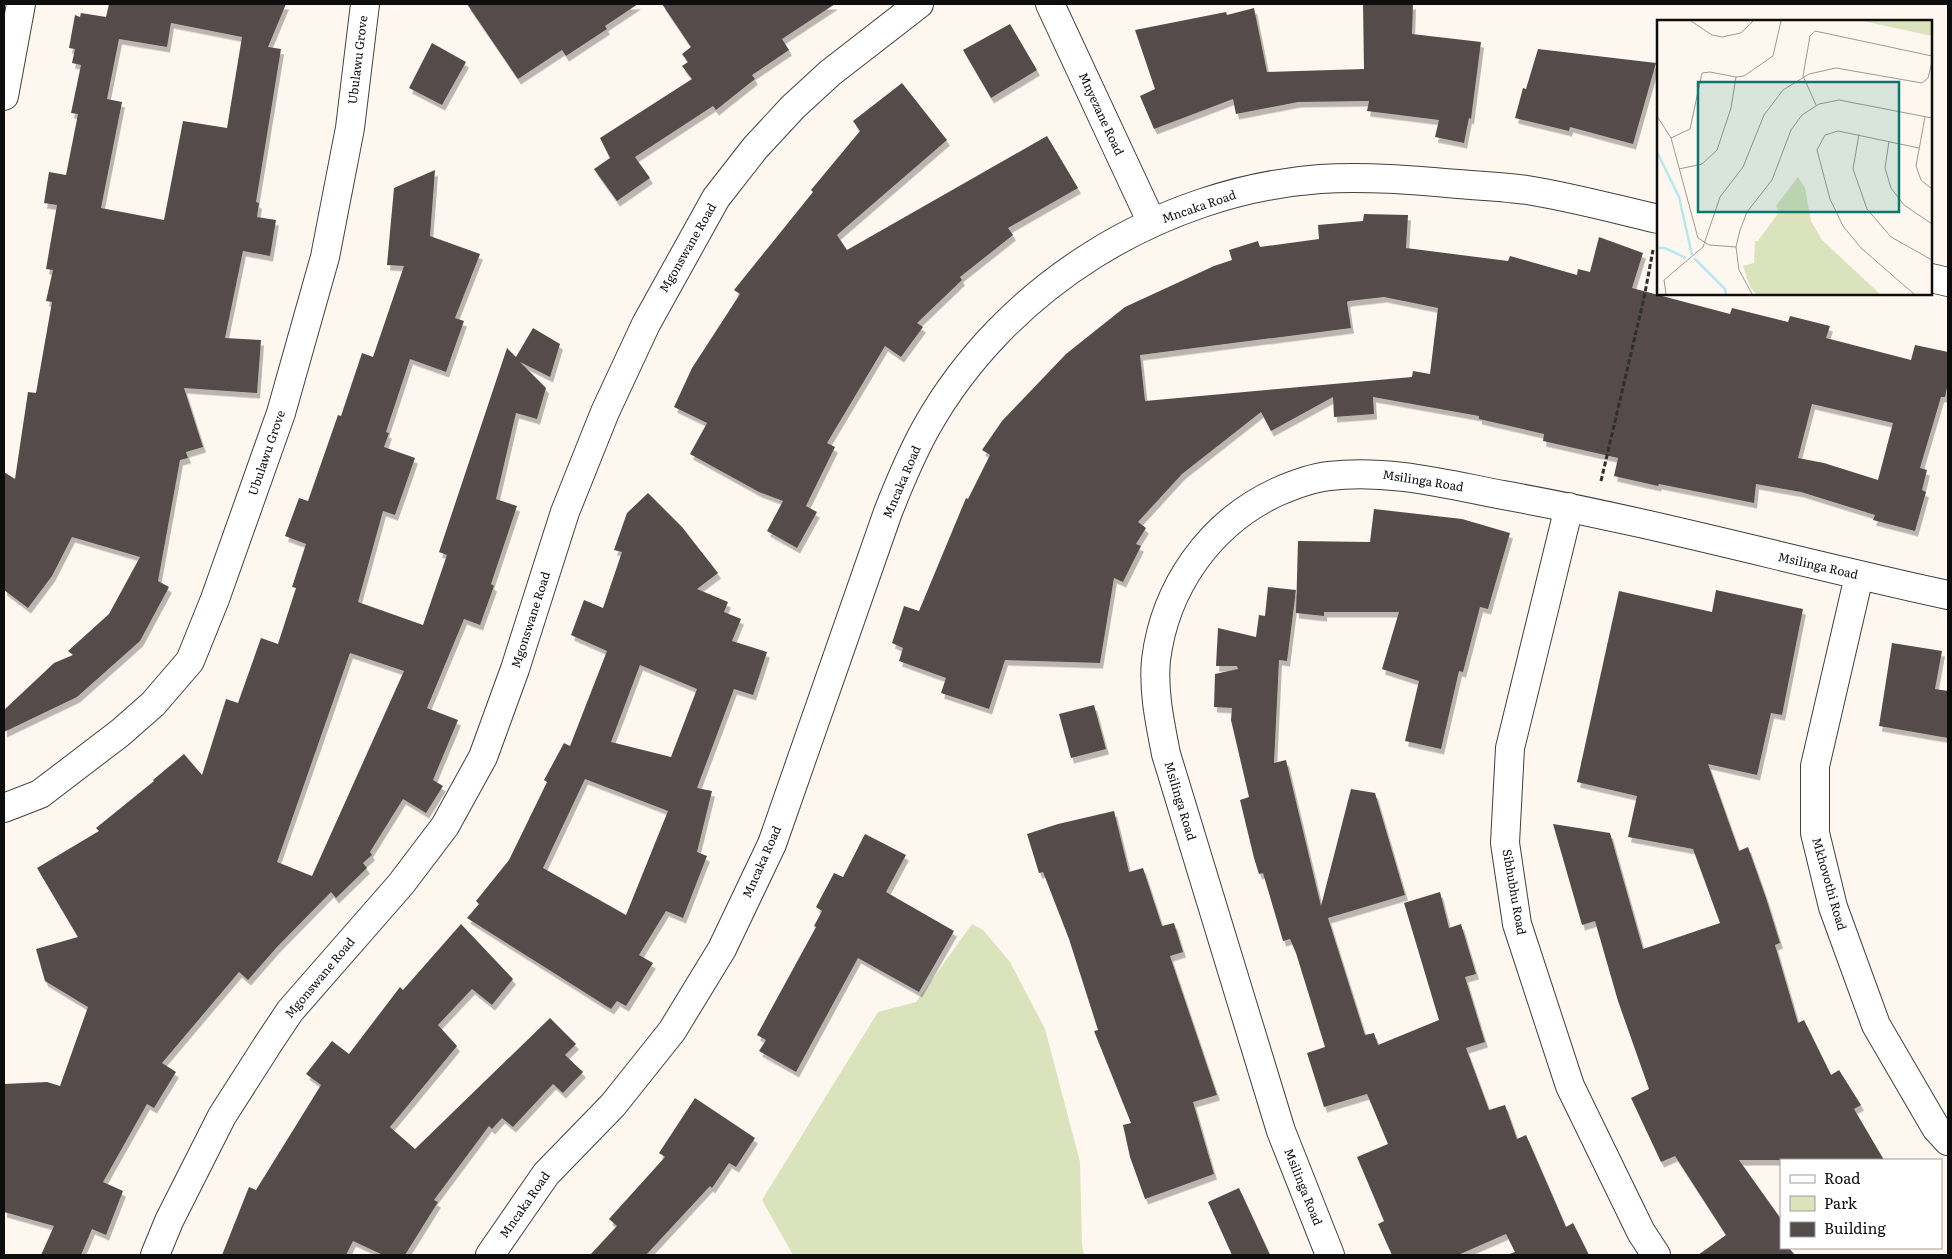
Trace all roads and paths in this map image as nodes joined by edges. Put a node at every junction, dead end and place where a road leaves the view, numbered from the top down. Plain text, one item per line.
1 (21, 4) edge
2 (365, 4) edge
3 (919, 4) edge
4 (1050, 4) edge
5 (4, 96) edge
6 (1152, 223) junction
7 (1656, 231) edge
8 (1932, 278) edge
9 (1948, 282) edge
10 (1581, 510) junction
11 (1859, 576) junction
12 (1948, 595) edge
13 (4, 808) edge
14 (1948, 1141) edge
15 (155, 1255) edge
16 (490, 1255) edge
17 (1330, 1255) edge
18 (1656, 1255) edge

1 - 5 street
2 - 13 street, Ubulawu Grove
3 - 15 street, Mgonswane Road
4 - 6 street, Mnyezane Road
6 - 7 street, Mncaka Road
6 - 16 street, Mncaka Road
7 - 10 path
8 - 9 street
10 - 11 street, Msilinga Road
10 - 17 street, Msilinga Road
10 - 18 street, Sibhubhu Road
11 - 12 street, Msilinga Road
11 - 14 street, Mkhovothi Road

